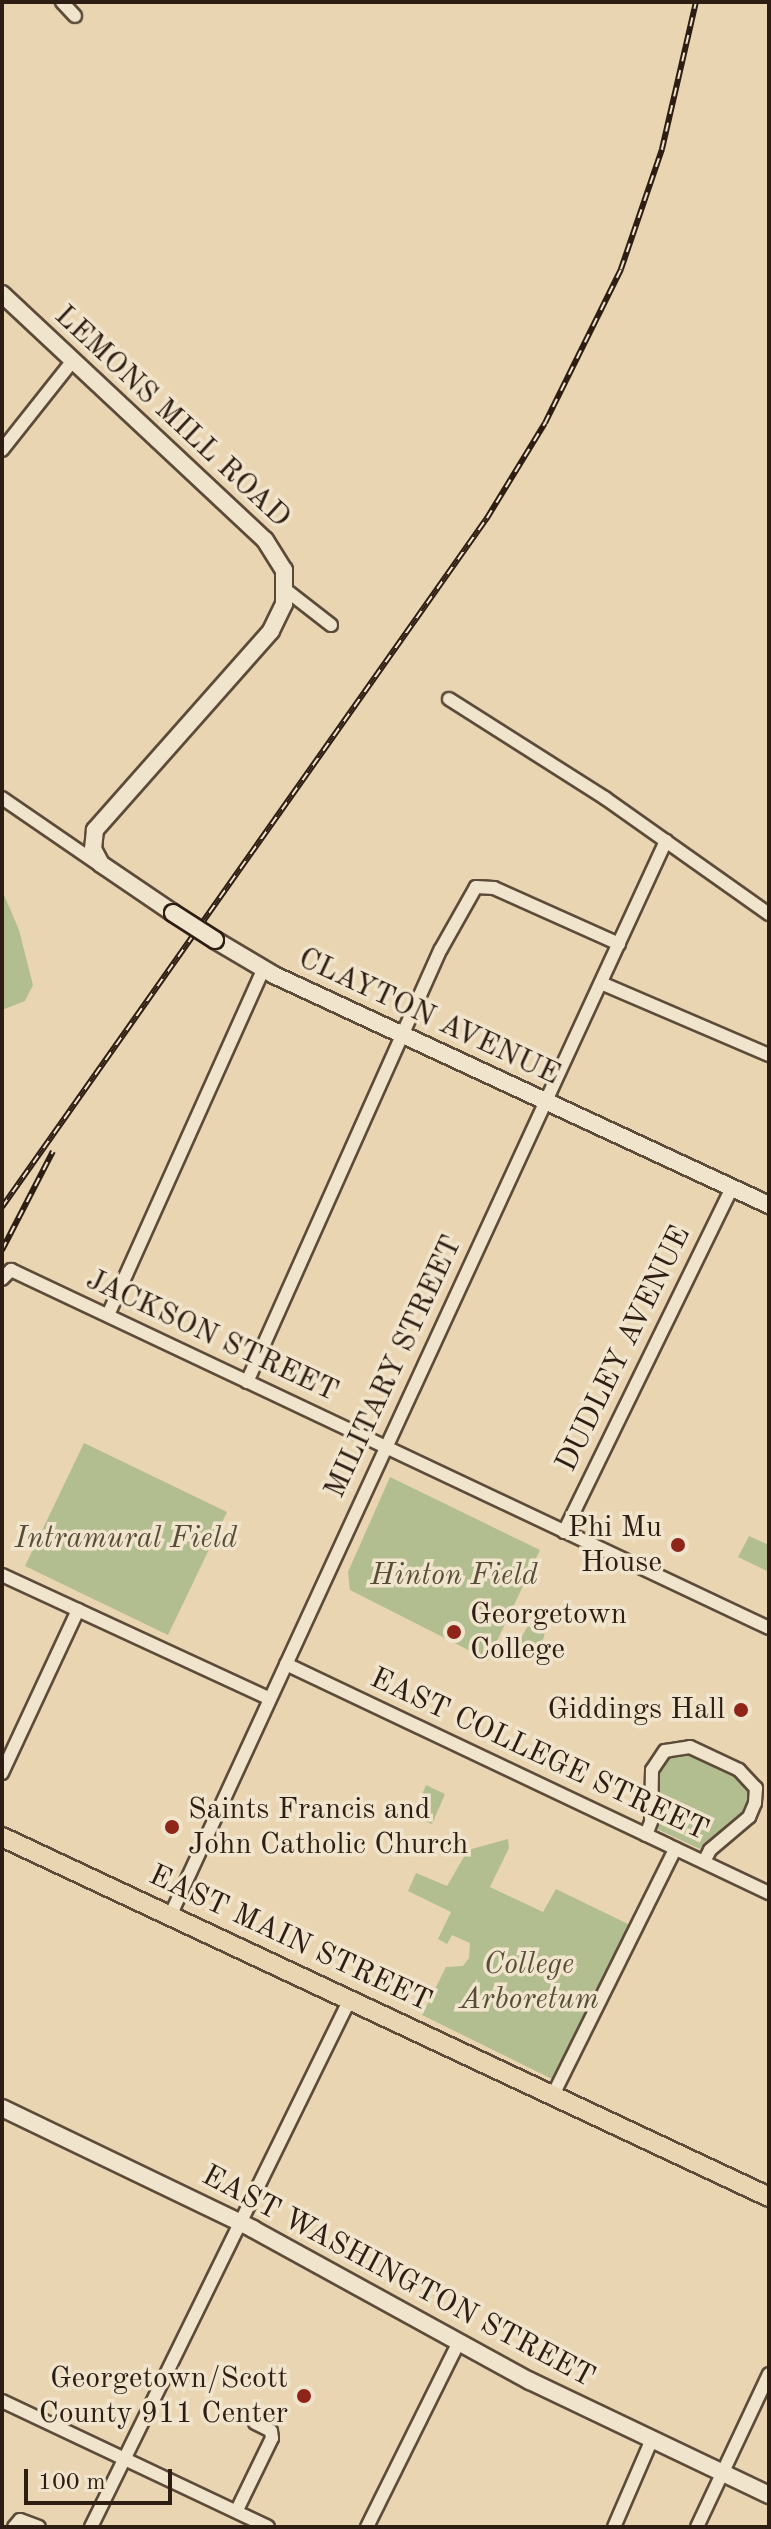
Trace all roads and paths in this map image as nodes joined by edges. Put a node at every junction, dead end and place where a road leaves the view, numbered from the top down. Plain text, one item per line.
1 (62, 2) edge
2 (75, 16) dead end
3 (2, 294) edge
4 (71, 363) junction
5 (2, 450) edge
6 (286, 590) junction
7 (331, 625) dead end
8 (449, 699) dead end
9 (2, 798) edge
10 (666, 841) junction
11 (104, 868) junction
12 (769, 914) edge
13 (619, 944) junction
14 (264, 968) junction
15 (601, 983) junction
16 (404, 1034) junction
17 (769, 1055) edge
18 (543, 1102) junction
19 (732, 1188) junction
20 (769, 1205) edge
21 (7, 1274) edge
22 (108, 1315) junction
23 (247, 1382) junction
24 (385, 1447) junction
25 (564, 1532) junction
26 (2, 1575) edge
27 (78, 1610) junction
28 (769, 1628) edge
29 (286, 1664) junction
30 (270, 1699) junction
31 (2, 1773) edge
32 (646, 1835) junction
33 (2, 1837) edge
34 (675, 1849) junction
35 (704, 1862) junction
36 (769, 1893) edge
37 (171, 1914) junction
38 (350, 1999) junction
39 (553, 2095) junction
40 (2, 2108) edge
41 (769, 2197) edge
42 (242, 2223) junction
43 (458, 2344) junction
44 (768, 2379) edge
45 (2, 2401) edge
46 (255, 2423) dead end
47 (652, 2439) junction
48 (126, 2457) junction
49 (723, 2473) junction
50 (769, 2495) edge
51 (237, 2510) junction
52 (261, 2525) edge
53 (14, 2527) edge
54 (39, 2527) edge
55 (91, 2527) edge
56 (367, 2527) edge
57 (614, 2527) edge
58 (697, 2527) edge

1 - 2 street
3 - 4 street, LEMONS MILL ROAD
4 - 5 street
4 - 6 street, LEMONS MILL ROAD
6 - 7 street
6 - 11 street
8 - 10 street
9 - 11 street
10 - 12 street
10 - 13 street, MILITARY STREET
11 - 14 street, CLAYTON AVENUE, bridge
13 - 15 street, MILITARY STREET
13 - 16 street
14 - 16 street, CLAYTON AVENUE
14 - 22 street
15 - 17 street
15 - 18 street, MILITARY STREET
16 - 18 street, CLAYTON AVENUE
16 - 23 street
18 - 19 street, CLAYTON AVENUE
18 - 24 street, MILITARY STREET
19 - 20 street, CLAYTON AVENUE
19 - 25 street, DUDLEY AVENUE
21 - 22 street, JACKSON STREET
22 - 23 street, JACKSON STREET
23 - 24 street, JACKSON STREET
24 - 25 street, JACKSON STREET
24 - 29 street, MILITARY STREET
25 - 28 street, JACKSON STREET
26 - 27 street
27 - 30 street
27 - 31 street
29 - 30 street, MILITARY STREET
29 - 32 street, EAST COLLEGE STREET
30 - 37 street, MILITARY STREET
32 - 34 street, EAST COLLEGE STREET
32 - 35 street
33 - 37 main road, EAST MAIN STREET
34 - 35 street, EAST COLLEGE STREET
34 - 39 street
35 - 36 street, EAST COLLEGE STREET
37 - 38 main road, EAST MAIN STREET
38 - 39 main road, EAST MAIN STREET
38 - 42 street
39 - 41 main road, EAST MAIN STREET
40 - 42 street, EAST WASHINGTON STREET
42 - 43 street, EAST WASHINGTON STREET
42 - 48 street
43 - 47 street, EAST WASHINGTON STREET
43 - 56 street
44 - 49 street
45 - 48 street
46 - 51 street
47 - 49 street, EAST WASHINGTON STREET
47 - 57 street
48 - 51 street
48 - 55 street
49 - 50 street, EAST WASHINGTON STREET
49 - 58 street
51 - 52 street
53 - 54 street

